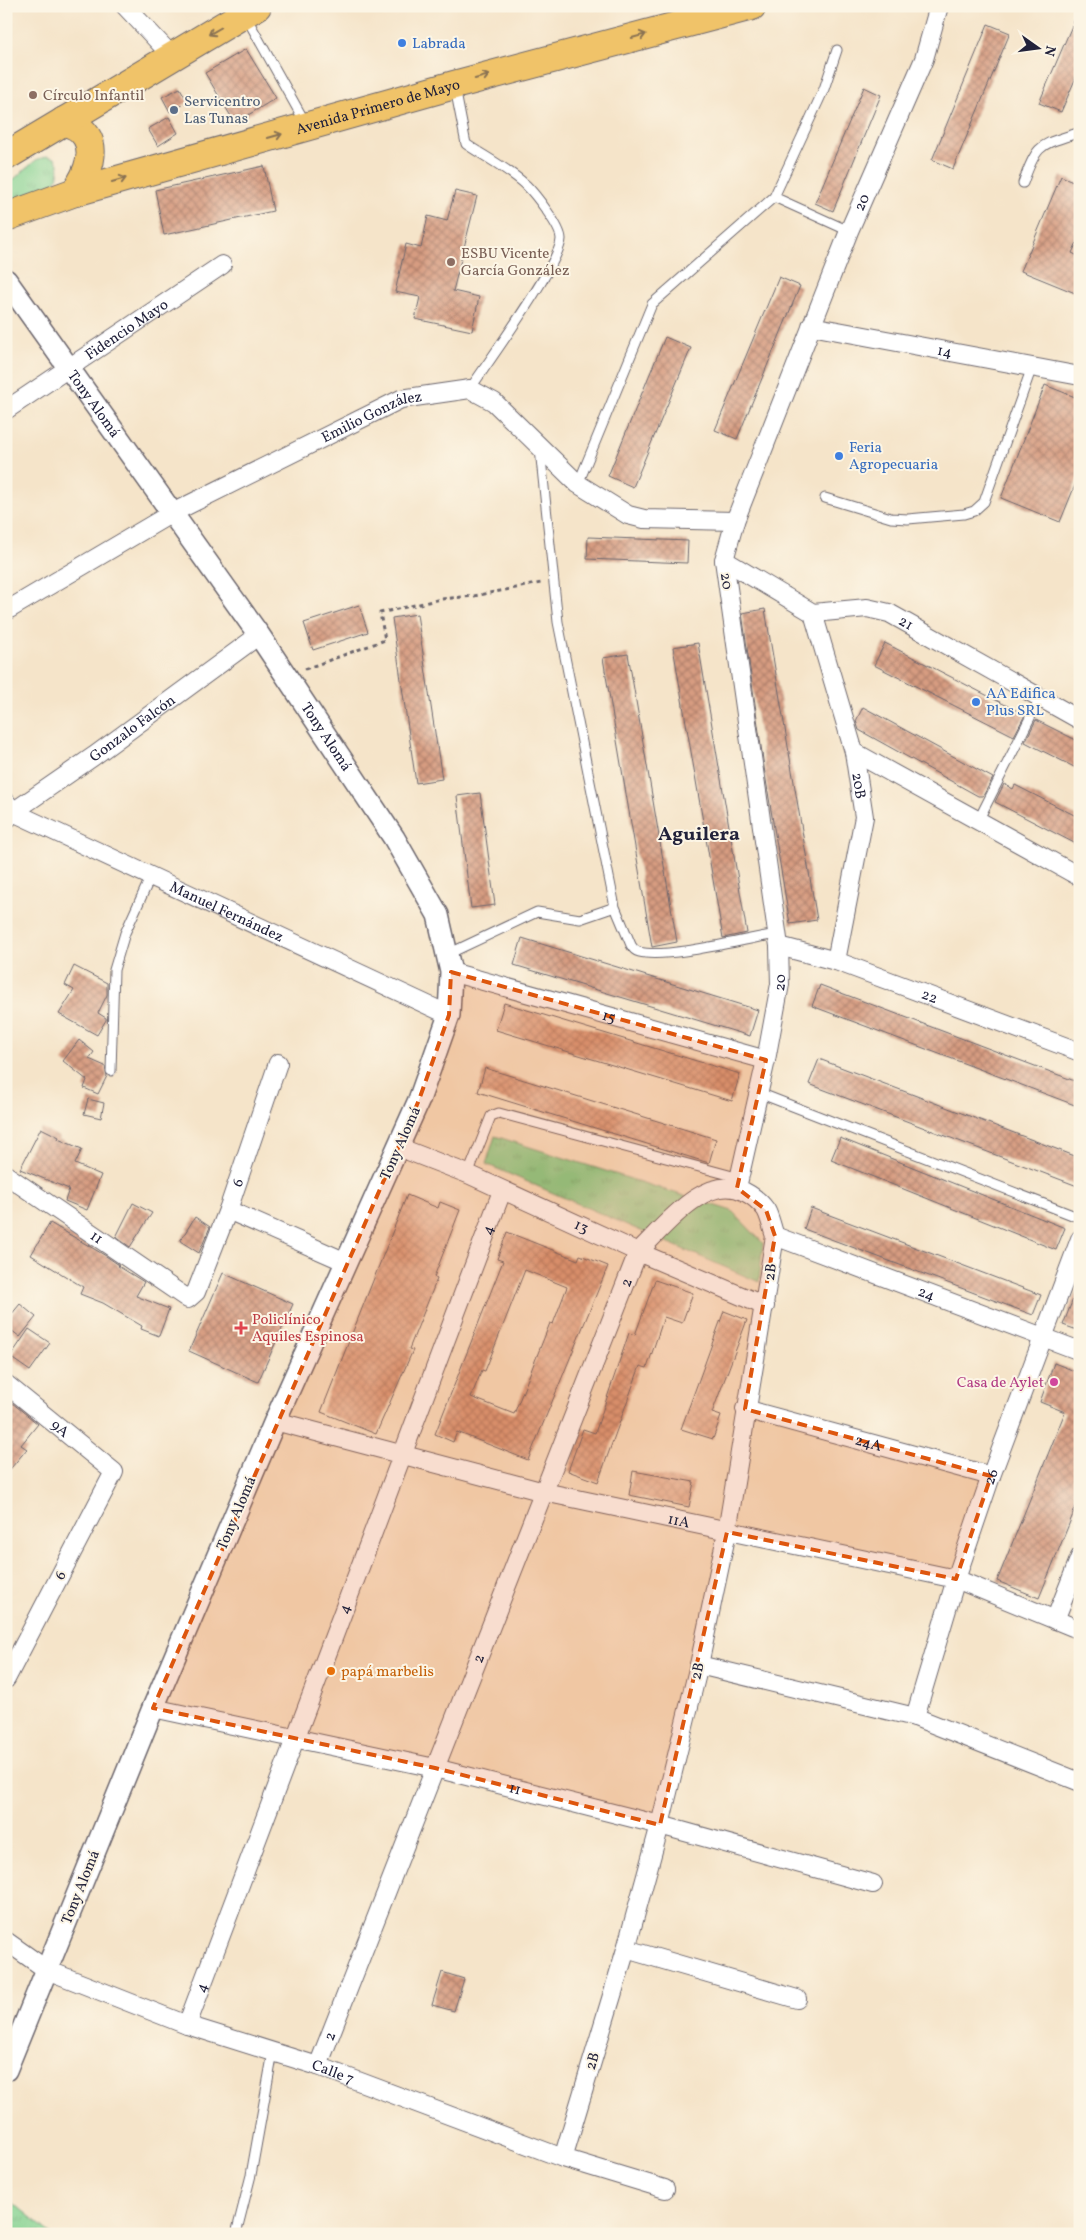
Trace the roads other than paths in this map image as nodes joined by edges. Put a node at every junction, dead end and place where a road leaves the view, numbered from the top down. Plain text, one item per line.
1 (125, 6) edge
2 (752, 6) edge
3 (939, 6) edge
4 (251, 10) edge
5 (837, 50) dead end
6 (172, 56) junction
7 (454, 85) junction
8 (64, 121) junction
9 (308, 126) junction
10 (1080, 132) edge
11 (10, 151) edge
12 (1023, 182) dead end
13 (75, 192) junction
14 (774, 197) junction
15 (6, 217) edge
16 (849, 231) junction
17 (222, 265) dead end
18 (6, 280) edge
19 (812, 326) junction
20 (1032, 367) junction
21 (70, 369) junction
22 (1080, 376) edge
23 (470, 389) junction
24 (6, 410) edge
25 (540, 447) junction
26 (578, 484) junction
27 (825, 498) dead end
28 (172, 513) junction
29 (735, 521) junction
30 (724, 560) junction
31 (6, 611) edge
32 (813, 614) junction
33 (259, 635) junction
34 (1040, 698) junction
35 (1080, 720) edge
36 (854, 752) junction
37 (8, 811) edge
38 (978, 821) junction
39 (151, 876) junction
40 (1080, 877) edge
41 (616, 907) junction
42 (778, 940) junction
43 (836, 961) junction
44 (449, 963) junction
45 (450, 1015) junction
46 (1080, 1052) edge
47 (766, 1060) junction
48 (278, 1063) dead end
49 (111, 1071) dead end
50 (759, 1093) junction
51 (398, 1147) junction
52 (468, 1174) junction
53 (6, 1175) edge
54 (739, 1183) junction
55 (502, 1191) junction
56 (228, 1210) junction
57 (1080, 1218) edge
58 (775, 1236) junction
59 (1080, 1239) edge
60 (638, 1252) junction
61 (346, 1262) junction
62 (188, 1299) joint
63 (765, 1306) junction
64 (1044, 1336) junction
65 (1080, 1351) edge
66 (6, 1384) edge
67 (745, 1408) junction
68 (275, 1422) junction
69 (402, 1457) junction
70 (114, 1472) joint
71 (991, 1476) junction
72 (544, 1492) junction
73 (727, 1532) junction
74 (1080, 1557) edge
75 (956, 1579) junction
76 (1056, 1620) junction
77 (1080, 1630) edge
78 (699, 1665) junction
79 (6, 1678) edge
80 (153, 1708) junction
81 (915, 1717) junction
82 (296, 1738) junction
83 (435, 1768) junction
84 (1080, 1782) edge
85 (660, 1825) junction
86 (873, 1884) dead end
87 (6, 1941) edge
88 (626, 1949) junction
89 (47, 1970) junction
90 (797, 1999) dead end
91 (187, 2025) junction
92 (272, 2052) junction
93 (318, 2066) junction
94 (6, 2070) edge
95 (563, 2158) junction
96 (666, 2188) dead end
97 (236, 2234) edge

1 - 6 street
7 -> 2 main road, Avenida Primero de Mayo
3 - 16 street, 20
4 -> 6 main road
4 - 9 lane
5 - 14 lane
6 - 8 main road
7 - 9 main road, Avenida Primero de Mayo
7 - 23 lane
8 - 11 main road
8 - 13 main road
13 -> 9 main road, Avenida Primero de Mayo
10 - 12 lane
13 - 15 main road, Avenida Primero de Mayo
14 - 16 lane
14 - 26 lane
16 - 19 street, 20
17 - 21 street, Fidencio Mayo
18 - 21 street, Tony Alomá
19 - 20 street, 14
19 - 29 street, 20
20 - 22 street, 14
20 - 27 lane
21 - 24 street, Fidencio Mayo
21 - 28 street, Tony Alomá
23 - 25 street
23 - 28 street, Emilio González
25 - 26 street
25 - 41 lane
26 - 29 street
28 - 31 street, Emilio González
28 - 33 street, Tony Alomá
29 - 30 street, 20
30 - 32 street
30 - 42 street, 20
32 - 34 street, 21
32 - 36 street, 20B
33 - 37 street, Gonzalo Falcón
33 - 44 street, Tony Alomá
34 - 35 street, 21
34 - 38 lane
36 - 38 street
36 - 43 street, 20B
37 - 39 street, Manuel Fernández
38 - 40 street
39 - 45 street, Manuel Fernández
39 - 49 lane
41 - 42 lane
41 - 44 lane
42 - 43 street, 22
42 - 47 street, 20
43 - 46 street, 22
44 - 45 street, Tony Alomá
44 - 47 street, 15
45 - 51 street, Tony Alomá
47 - 50 street, 20
48 - 56 street, 6
50 - 54 street, 20
50 - 57 lane
51 - 52 street, 13
51 - 61 street, Tony Alomá
52 - 54 lane
52 - 55 street, 13
53 - 62 street, 11
54 - 58 street, 2B
54 - 60 street
55 - 60 street, 13
55 - 69 street, 4
56 - 61 street
56 - 62 street, 6
58 - 63 street, 2B
58 - 64 street, 24
59 - 64 street, 26
60 - 63 street, 13
60 - 72 street, 2
61 - 68 street, Tony Alomá
63 - 67 street, 2B
64 - 65 street, 24
64 - 71 street, 26
66 - 70 street, 9A
67 - 71 street, 24A
67 - 73 street, 2B
68 - 69 street, 11A
68 - 80 street, Tony Alomá
69 - 72 street, 11A
69 - 82 street, 4
70 - 79 street, 6
71 - 75 street, 26
72 - 73 street, 11A
72 - 83 street, 2
73 - 75 street, 11A
73 - 78 street, 2B
74 - 76 street
75 - 76 street, 11A
75 - 81 street, 26
76 - 77 street, 11A
78 - 81 street
78 - 85 street, 2B
80 - 82 street, 11
80 - 89 street, Tony Alomá
81 - 84 street
82 - 83 street, 11
82 - 91 street, 4
83 - 85 street, 11
83 - 93 street, 2
85 - 86 street, 11
85 - 88 street, 2B
87 - 89 street, Calle 7
88 - 90 street
88 - 95 street, 2B
89 - 91 street, Calle 7
89 - 94 street, Tony Alomá
91 - 92 street, Calle 7
92 - 93 street, Calle 7
92 - 97 lane
93 - 95 street, Calle 7
95 - 96 street, Calle 7

